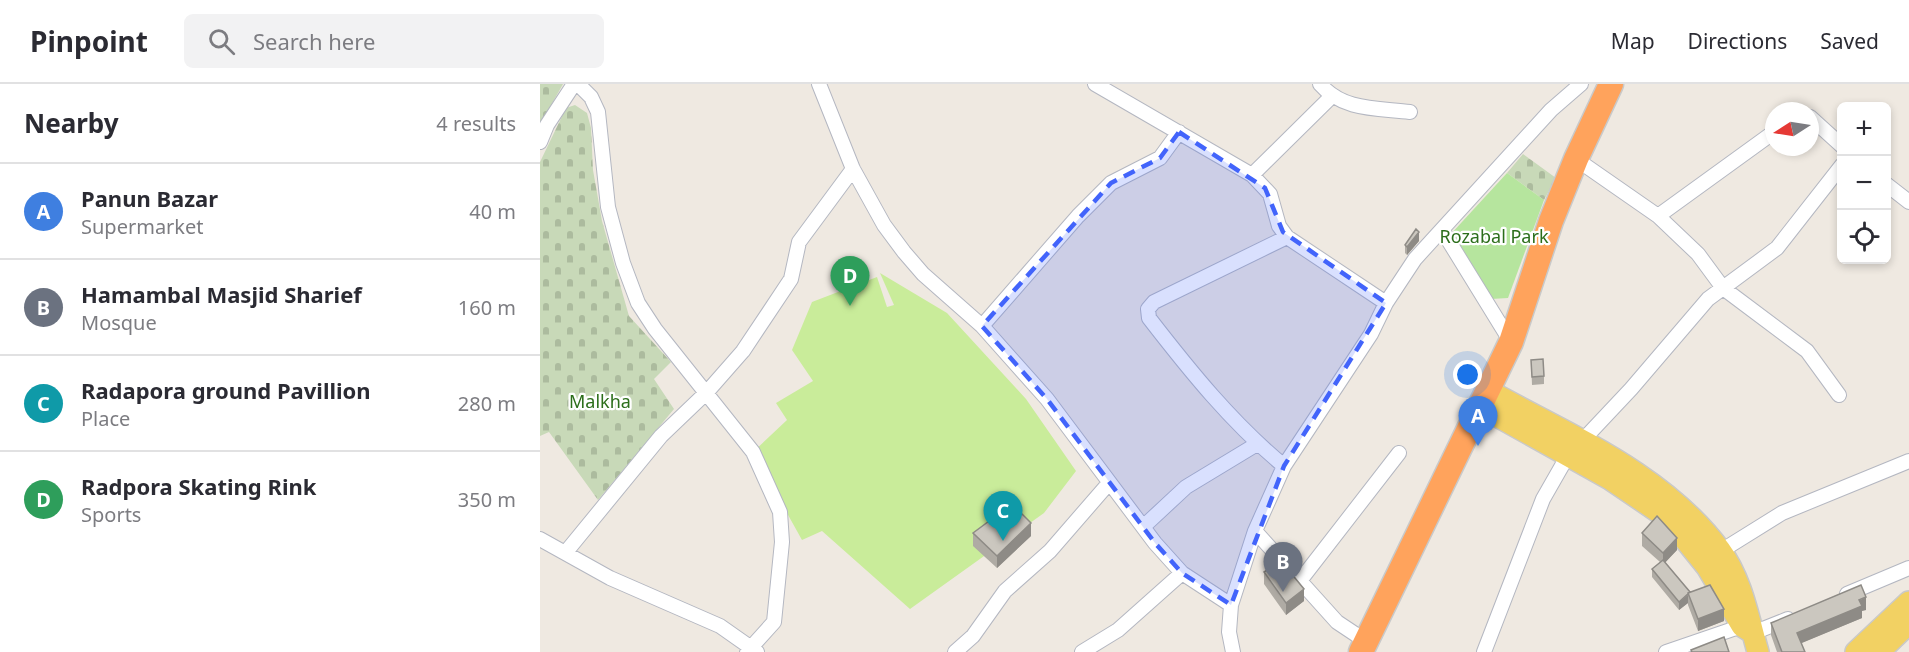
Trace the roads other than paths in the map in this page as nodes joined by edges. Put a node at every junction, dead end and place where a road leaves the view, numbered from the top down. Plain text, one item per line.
1 (576, 84) edge
2 (819, 84) edge
3 (1095, 84) edge
4 (1320, 84) edge
5 (1580, 84) edge
6 (1611, 84) edge
7 (1331, 97) junction
8 (1410, 112) dead end
9 (1819, 125) edge
10 (1179, 132) junction
11 (1765, 139) edge
12 (1837, 141) edge
13 (540, 142) edge
14 (1576, 159) junction
15 (853, 169) junction
16 (1837, 171) edge
17 (1252, 175) junction
18 (1891, 187) edge
19 (1909, 202) edge
20 (1658, 216) junction
21 (1442, 230) junction
22 (1287, 237) junction
23 (1723, 288) junction
24 (1386, 303) junction
25 (982, 326) junction
26 (1511, 342) junction
27 (707, 392) junction
28 (1839, 394) dead end
29 (1485, 399) junction
30 (1257, 444) junction
31 (1574, 449) junction
32 (1399, 453) dead end
33 (1909, 462) edge
34 (1284, 466) junction
35 (1109, 483) junction
36 (1143, 527) junction
37 (1255, 531) junction
38 (540, 539) edge
39 (1721, 551) junction
40 (566, 552) junction
41 (1909, 568) edge
42 (1182, 573) junction
43 (1299, 582) junction
44 (1838, 597) edge
45 (1909, 602) edge
46 (1231, 604) junction
47 (1806, 611) edge
48 (1906, 633) edge
49 (1751, 637) edge
50 (1364, 647) edge
51 (752, 650) edge
52 (955, 652) edge
53 (1082, 652) edge
54 (1233, 652) edge
55 (1484, 652) edge
56 (1666, 652) edge
57 (1856, 652) edge
58 (1879, 652) edge

1 - 13 street
1 - 27 street
2 - 15 street
3 - 10 street
4 - 7 street
5 - 21 street
6 - 14 highway
7 - 8 street
7 - 17 street
9 - 12 street
10 - 17 street
10 - 25 street
11 - 20 street
14 - 20 street
14 - 26 highway
15 - 25 street
15 - 27 street
16 - 23 street
17 - 22 street
18 - 19 street
20 - 23 street
21 - 24 street
21 - 26 street
22 - 24 street
22 - 30 street
23 - 28 street
23 - 31 street
24 - 34 street
25 - 35 street
26 - 29 highway
27 - 40 street
27 - 51 street
29 - 31 main road
29 - 50 highway
30 - 34 street
30 - 36 street
31 - 39 main road
31 - 49 main road
31 - 55 street
32 - 43 street
33 - 39 street
34 - 37 street
35 - 36 street
35 - 52 street
36 - 42 street
37 - 43 street
37 - 46 street
38 - 40 street
39 - 49 main road
40 - 51 street
41 - 44 street
42 - 46 street
42 - 53 street
43 - 50 street
45 - 57 main road
46 - 54 street
47 - 49 street
48 - 58 main road
49 - 56 street

